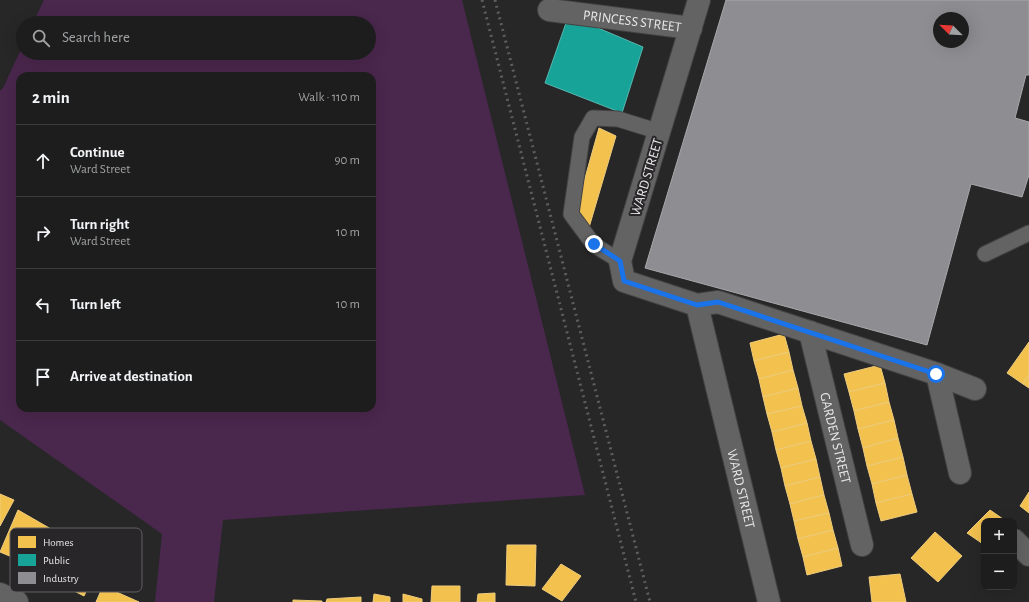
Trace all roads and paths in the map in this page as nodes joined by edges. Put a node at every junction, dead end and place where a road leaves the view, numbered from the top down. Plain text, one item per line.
1 (699, 0) edge
2 (549, 10) dead end
3 (691, 28) junction
4 (660, 132) junction
5 (1029, 233) edge
6 (985, 254) dead end
7 (620, 261) junction
8 (697, 305) junction
9 (810, 332) junction
10 (936, 374) junction
11 (975, 390) dead end
12 (960, 473) dead end
13 (1017, 543) edge
14 (862, 545) dead end
15 (1029, 555) edge
16 (0, 594) edge
17 (17, 602) edge
18 (768, 602) edge

1 - 3 street, WARD STREET
2 - 3 street, PRINCESS STREET
3 - 4 street, WARD STREET
4 - 7 street, WARD STREET
4 - 7 lane
5 - 6 lane
7 - 8 street, WARD STREET
8 - 9 street, WARD STREET
8 - 18 street, WARD STREET
9 - 10 street, WARD STREET
9 - 14 street, GARDEN STREET
10 - 11 street, WARD STREET
10 - 12 street
13 - 15 street
16 - 17 street

